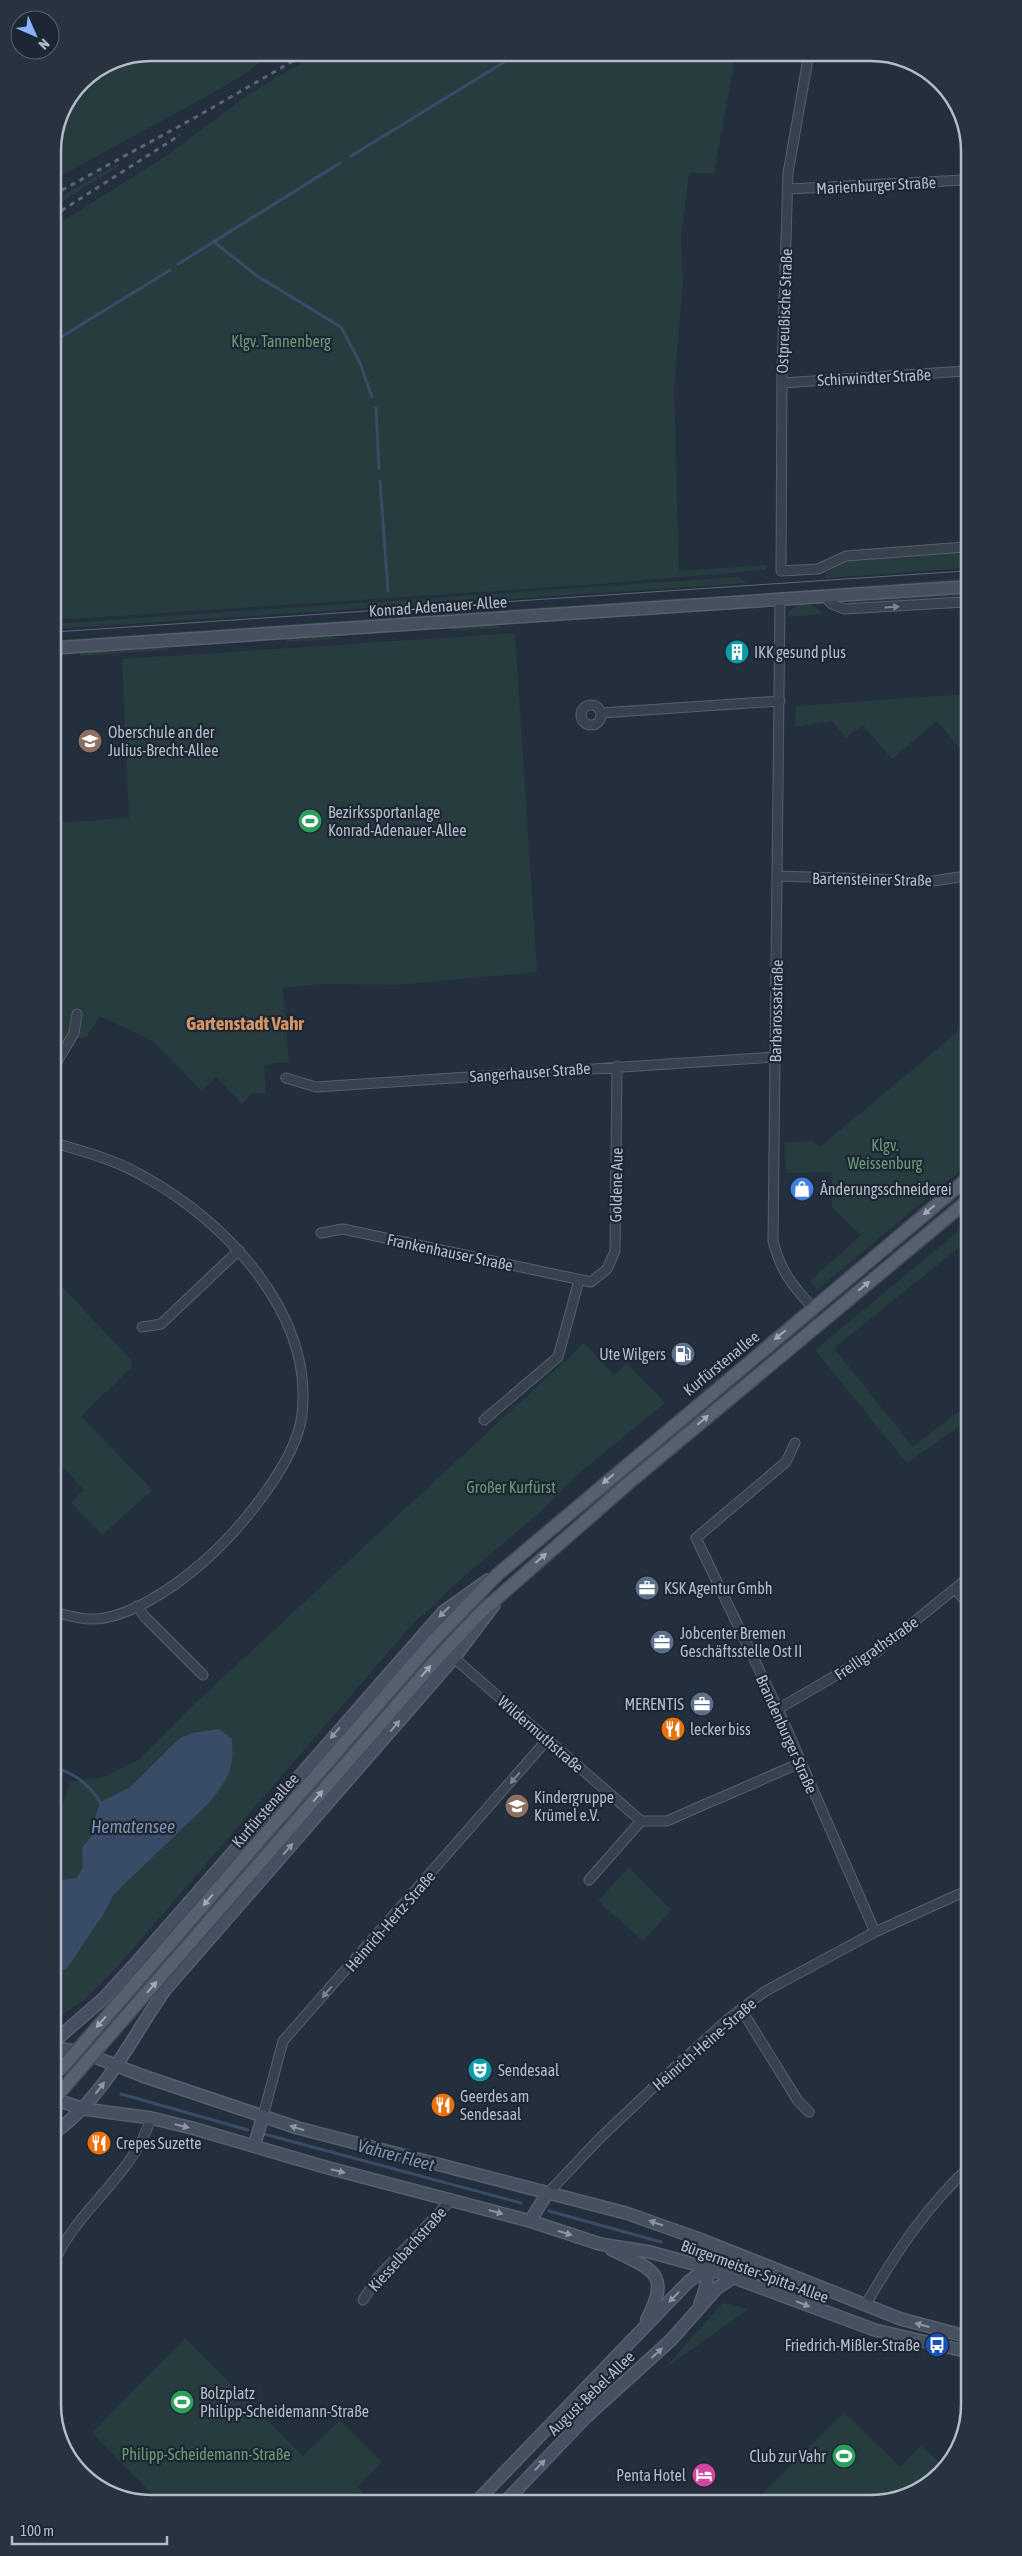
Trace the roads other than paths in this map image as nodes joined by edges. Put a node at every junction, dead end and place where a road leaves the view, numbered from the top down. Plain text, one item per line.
1 (808, 61) edge
2 (961, 180) edge
3 (788, 189) junction
4 (961, 372) edge
5 (782, 382) junction
6 (961, 547) edge
7 (961, 587) edge
8 (825, 597) junction
9 (780, 600) junction
10 (961, 602) edge
11 (61, 648) edge
12 (780, 701) junction
13 (601, 714) dead end
14 (777, 876) junction
15 (961, 877) edge
16 (78, 1014) dead end
17 (61, 1055) edge
18 (775, 1057) junction
19 (617, 1066) junction
20 (286, 1078) dead end
21 (61, 1145) edge
22 (961, 1184) edge
23 (961, 1206) edge
24 (321, 1234) dead end
25 (238, 1250) junction
26 (579, 1280) junction
27 (812, 1308) junction
28 (142, 1327) dead end
29 (484, 1420) dead end
30 (795, 1443) dead end
31 (498, 1574) junction
32 (961, 1584) edge
33 (956, 1589) junction
34 (505, 1590) junction
35 (961, 1595) edge
36 (138, 1606) junction
37 (61, 1614) edge
38 (454, 1658) junction
39 (203, 1675) dead end
40 (778, 1709) junction
41 (547, 1740) junction
42 (800, 1763) junction
43 (641, 1821) junction
44 (589, 1880) dead end
45 (961, 1893) edge
46 (875, 1932) junction
47 (741, 2009) junction
48 (61, 2035) edge
49 (61, 2049) edge
50 (117, 2066) junction
51 (61, 2069) edge
52 (61, 2091) edge
53 (61, 2101) edge
54 (84, 2109) junction
55 (809, 2112) dead end
56 (263, 2116) junction
57 (151, 2118) junction
58 (61, 2127) edge
59 (257, 2137) junction
60 (961, 2176) edge
61 (547, 2194) junction
62 (452, 2199) junction
63 (530, 2221) junction
64 (702, 2240) junction
65 (600, 2244) junction
66 (61, 2248) edge
67 (750, 2258) junction
68 (708, 2268) junction
69 (734, 2277) junction
70 (363, 2300) dead end
71 (866, 2304) junction
72 (698, 2308) junction
73 (642, 2329) junction
74 (961, 2334) edge
75 (961, 2350) edge
76 (571, 2402) junction
77 (586, 2418) junction
78 (483, 2495) edge
79 (512, 2495) edge

1 - 3 street, Ostpreußische Straße
2 - 3 street, Marienburger Straße
3 - 5 street, Ostpreußische Straße
4 - 5 street, Schirwindter Straße
5 - 6 street, Ostpreußische Straße
7 - 8 main road, Konrad-Adenauer-Allee
8 - 9 main road, Konrad-Adenauer-Allee
8 -> 10 street
9 - 11 main road, Konrad-Adenauer-Allee
9 - 12 street, Barbarossastraße
12 - 13 street
12 - 14 street, Barbarossastraße
14 - 15 street, Bartensteiner Straße
14 - 18 street, Barbarossastraße
16 - 17 street
18 - 19 street, Sangerhauser Straße
18 - 27 street, Barbarossastraße
19 - 20 street, Sangerhauser Straße
19 - 26 street, Goldene Aue
21 - 25 street
22 -> 27 main road, Kurfürstenallee
34 -> 23 main road, Kurfürstenallee
24 - 26 street, Frankenhauser Straße
25 - 28 street
25 - 36 street
26 - 29 street
27 -> 31 main road, Kurfürstenallee
30 - 40 street, Brandenburger Straße
31 -> 48 main road, Kurfürstenallee
31 -> 51 main road, Kurfürstenallee, bridge
32 - 33 street, Freiligrathstraße
33 - 35 street
33 - 40 street, Freiligrathstraße
34 - 38 main road, Kurfürstenallee
52 -> 34 main road, Kurfürstenallee, bridge
36 - 37 street
36 - 39 street
38 - 41 street, Wildermuthstraße
50 -> 38 main road, Kurfürstenallee
40 - 42 street, Brandenburger Straße
41 - 43 street, Wildermuthstraße
41 -> 56 street, Heinrich-Hertz-Straße
42 - 43 street
42 - 46 street, Brandenburger Straße
43 - 44 street
45 - 46 street, Heinrich-Heine-Straße
46 - 47 street, Heinrich-Heine-Straße
47 - 55 street
47 - 61 street, Heinrich-Heine-Straße
49 - 50 main road, Bürgermeister-Spitta-Allee
54 -> 50 main road, Kurfürstenallee
50 - 56 main road, Bürgermeister-Spitta-Allee
53 - 54 main road, Bürgermeister-Spitta-Allee
54 - 57 main road, Bürgermeister-Spitta-Allee
54 - 58 main road, Kurfürstenallee
56 - 59 main road
61 -> 56 main road, Bürgermeister-Spitta-Allee
57 -> 59 main road, Bürgermeister-Spitta-Allee
57 - 66 street
59 -> 62 main road, Bürgermeister-Spitta-Allee
60 - 71 street
61 - 63 main road
64 -> 61 main road, Bürgermeister-Spitta-Allee
62 -> 63 main road, Bürgermeister-Spitta-Allee
62 - 70 street, Kiesselbachstraße
63 -> 65 main road, Bürgermeister-Spitta-Allee
64 - 67 main road, Bürgermeister-Spitta-Allee
64 - 68 main road, August-Bebel-Allee
65 - 68 main road, Bürgermeister-Spitta-Allee
65 - 73 main road, August-Bebel-Allee
67 - 68 main road
67 - 71 main road, Bürgermeister-Spitta-Allee
68 - 69 main road, Bürgermeister-Spitta-Allee
68 - 72 main road, August-Bebel-Allee
68 -> 73 main road, August-Bebel-Allee
69 - 72 main road, August-Bebel-Allee
69 -> 75 main road, Bürgermeister-Spitta-Allee
74 -> 71 main road, Bürgermeister-Spitta-Allee
77 -> 72 main road, August-Bebel-Allee
73 - 76 main road, August-Bebel-Allee
76 - 77 main road
76 - 78 main road, August-Bebel-Allee
79 -> 77 main road, August-Bebel-Allee

